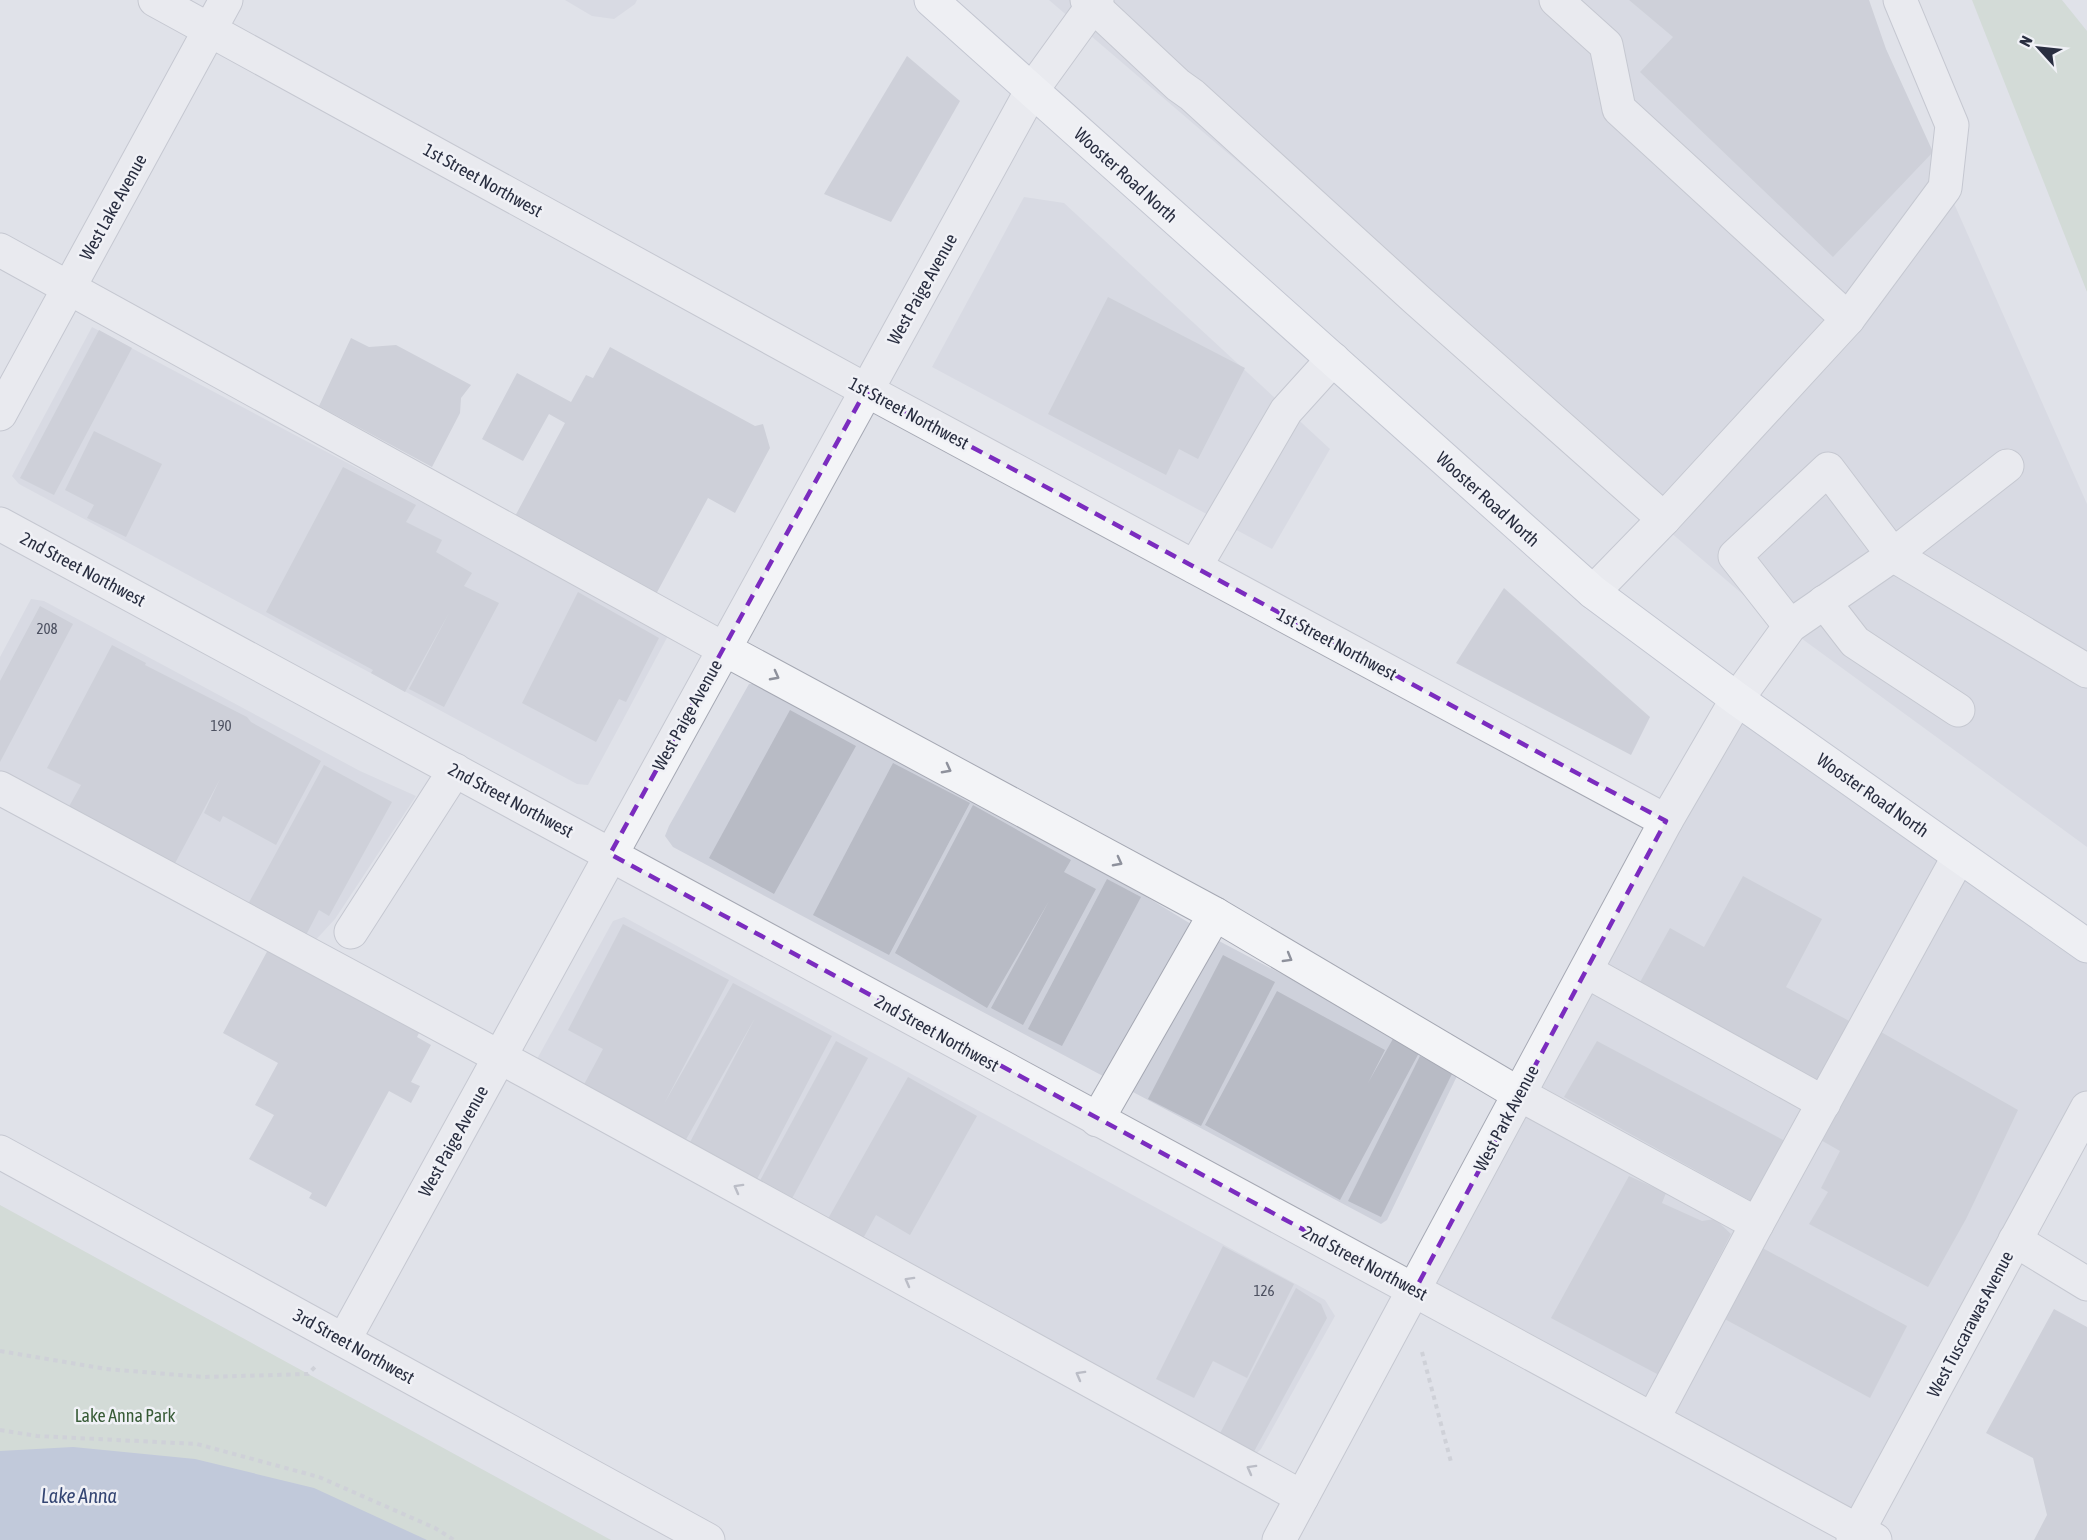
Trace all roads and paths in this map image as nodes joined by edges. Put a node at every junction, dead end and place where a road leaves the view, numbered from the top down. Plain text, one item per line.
1 (155, 0) edge
2 (226, 0) edge
3 (931, 0) edge
4 (1556, 0) edge
5 (1900, 0) edge
6 (1092, 2) edge
7 (209, 30) junction
8 (1032, 90) junction
9 (0, 250) edge
10 (69, 287) junction
11 (1848, 319) junction
12 (1333, 359) junction
13 (866, 390) junction
14 (0, 414) edge
15 (2007, 466) dead end
16 (1664, 519) junction
17 (0, 524) edge
18 (1893, 555) junction
19 (1195, 567) junction
20 (1593, 592) junction
21 (1824, 602) junction
22 (1790, 626) junction
23 (724, 649) junction
24 (2087, 671) edge
25 (1737, 699) junction
26 (1958, 710) dead end
27 (455, 770) junction
28 (0, 788) edge
29 (1666, 821) junction
30 (610, 854) junction
31 (1959, 856) junction
32 (1215, 914) junction
33 (351, 932) dead end
34 (2087, 946) edge
35 (1586, 971) junction
36 (499, 1057) junction
37 (1520, 1094) junction
38 (1824, 1103) junction
39 (2087, 1108) edge
40 (1097, 1119) junction
41 (0, 1152) edge
42 (1757, 1224) junction
43 (2015, 1240) junction
44 (2087, 1284) edge
45 (1414, 1290) junction
46 (1443, 1305) junction
47 (344, 1340) junction
48 (0, 1351) edge
49 (1653, 1419) junction
50 (0, 1430) edge
51 (1451, 1462) dead end
52 (1302, 1497) junction
53 (1862, 1537) edge
54 (454, 1540) edge
55 (708, 1540) edge
56 (1279, 1540) edge

1 - 7 street, 1st Street Northwest
2 - 7 street, West Lake Avenue
3 - 8 main road, Wooster Road North
4 - 11 street
5 - 11 street
6 - 8 street, West Paige Avenue
6 - 16 street
7 - 10 street, West Lake Avenue
7 - 13 street, 1st Street Northwest
8 - 12 main road, Wooster Road North
8 - 13 street, West Paige Avenue
9 - 10 street
10 - 14 street, West Lake Avenue
10 - 23 street
11 - 16 street
12 - 19 street
12 - 20 main road, Wooster Road North
13 - 19 street, 1st Street Northwest
13 - 23 street, West Paige Avenue
15 - 18 street, West Park Avenue
16 - 20 street
17 - 27 street, 2nd Street Northwest
18 - 21 street, West Park Avenue
18 - 22 street
18 - 24 street
19 - 29 street, 1st Street Northwest
20 - 25 main road, Wooster Road North
21 - 22 street, West Park Avenue
21 - 26 street
22 - 25 street, West Park Avenue
23 - 30 street, West Paige Avenue
23 -> 32 street
25 - 29 street, West Park Avenue
25 - 31 main road, Wooster Road North
27 - 30 street, 2nd Street Northwest
27 - 33 street
28 - 36 street
29 - 35 street, West Park Avenue
30 - 36 street, West Paige Avenue
30 - 40 street, 2nd Street Northwest
31 - 34 main road, Wooster Road North
31 - 38 street
32 -> 37 street
32 - 40 street
35 - 37 street, West Park Avenue
35 - 38 street
36 - 47 street, West Paige Avenue
52 -> 36 street
37 - 42 street
37 - 45 street, West Park Avenue
38 - 42 street
39 - 43 street, West Tuscarawas Avenue
40 - 45 street, 2nd Street Northwest
41 - 47 street, 3rd Street Northwest
42 - 49 street
43 - 44 street
43 - 53 street, West Tuscarawas Avenue
45 - 46 street, 2nd Street Northwest
45 - 52 street, West Park Avenue
46 - 49 street, 2nd Street Northwest
46 - 51 path
47 - 48 path
47 - 55 street, 3rd Street Northwest
49 - 53 street, 2nd Street Northwest
50 - 54 path
52 - 56 street, West Park Avenue

